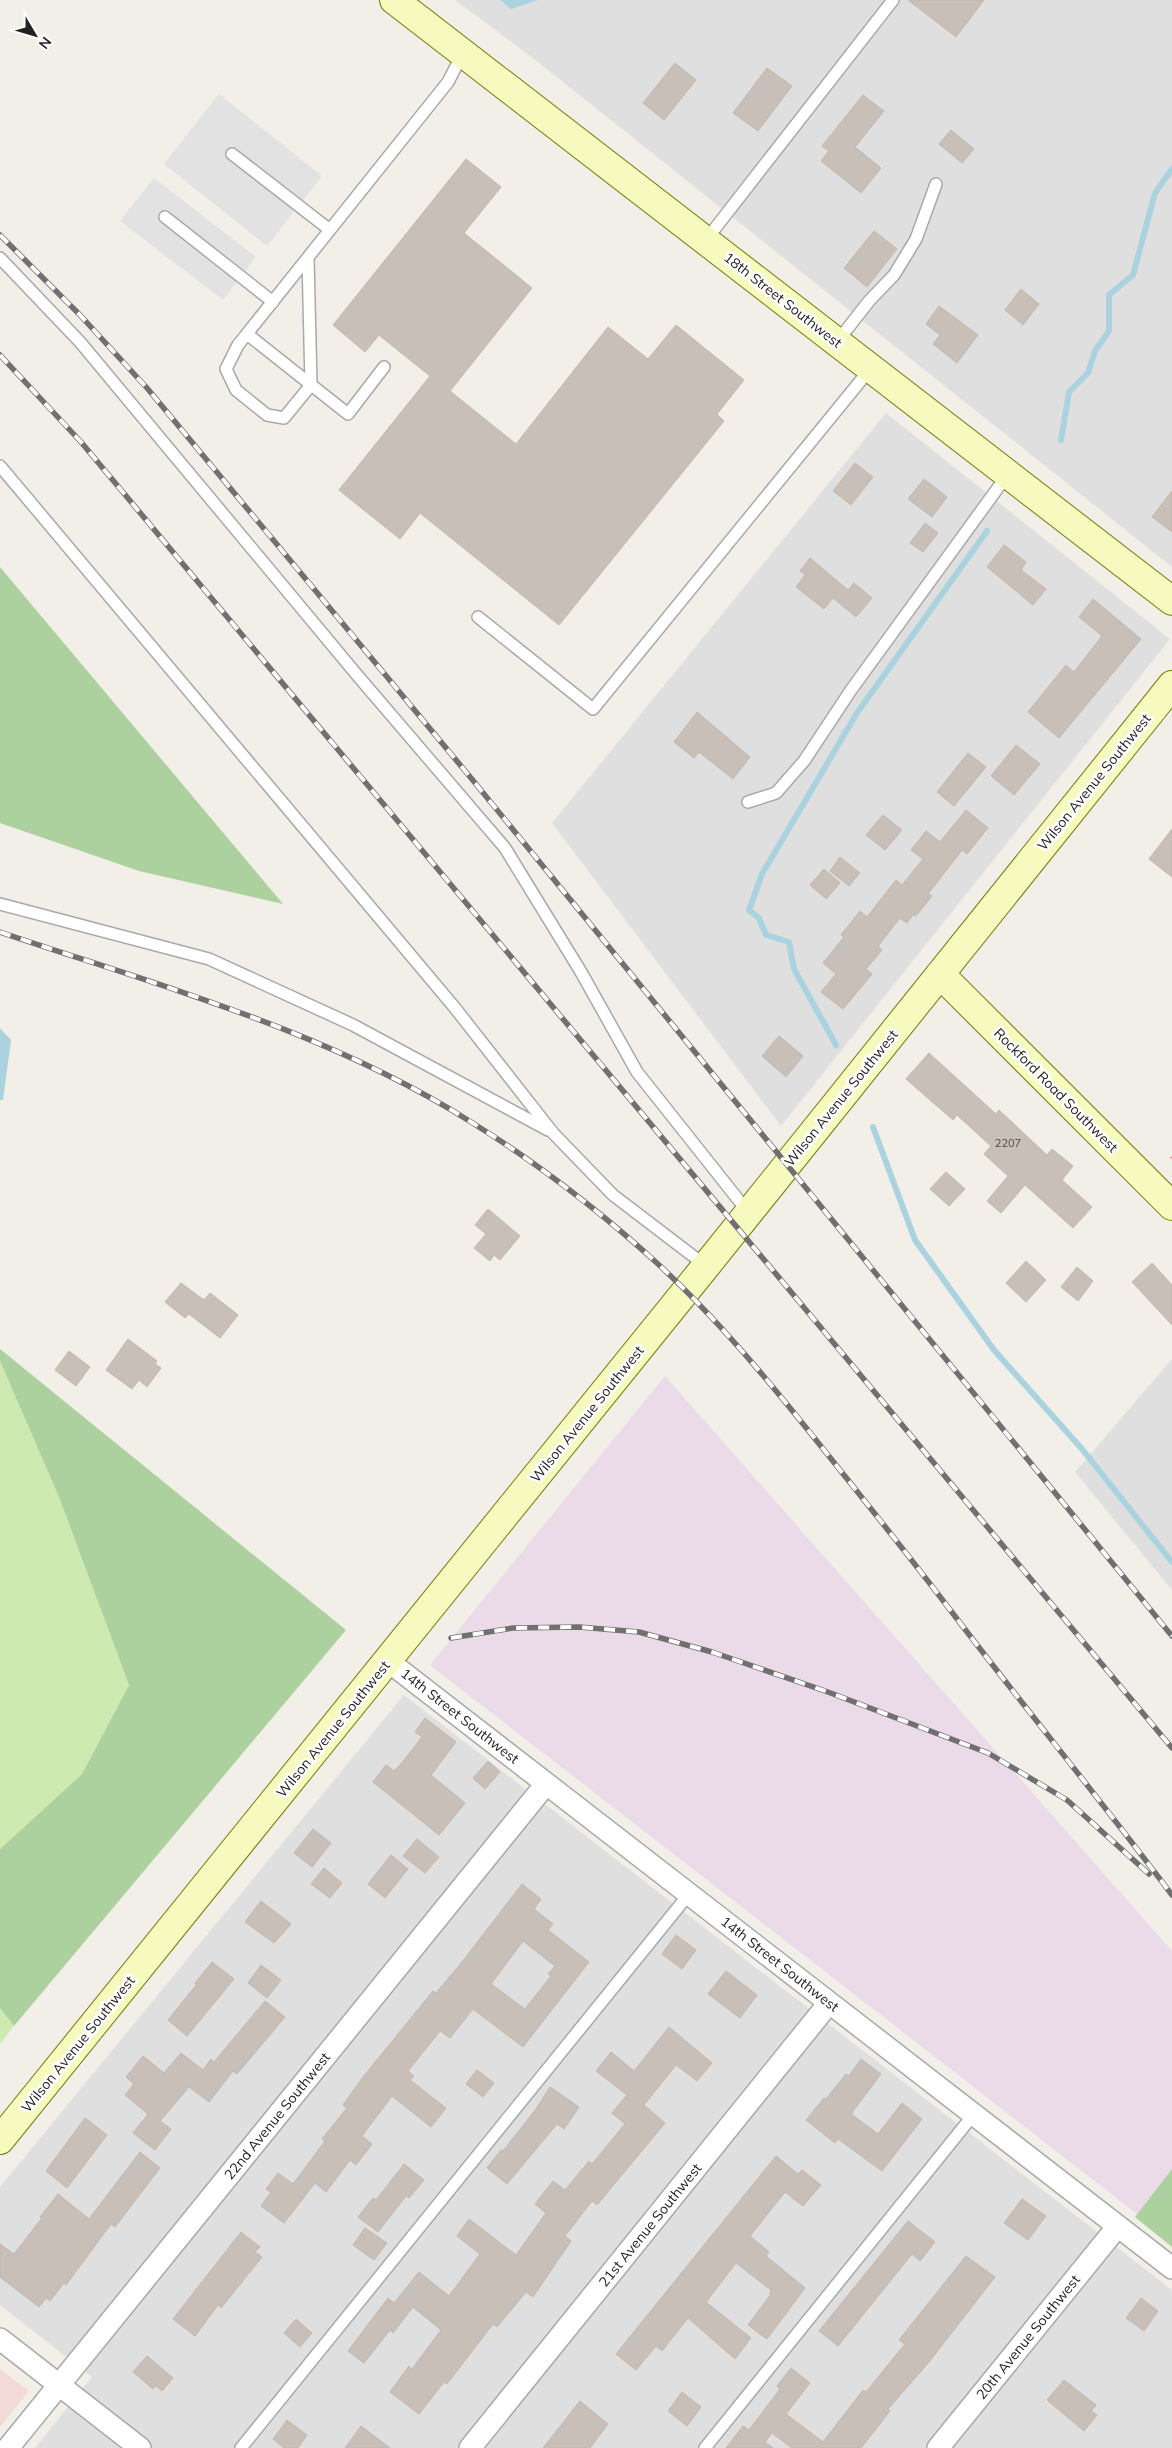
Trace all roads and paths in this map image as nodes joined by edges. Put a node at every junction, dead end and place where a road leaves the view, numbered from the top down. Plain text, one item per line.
1 (394, 0) edge
2 (893, 0) edge
3 (463, 54) junction
4 (232, 154) dead end
5 (936, 184) dead end
6 (165, 217) dead end
7 (330, 230) junction
8 (706, 240) junction
9 (0, 258) edge
10 (308, 258) junction
11 (273, 302) junction
12 (247, 334) junction
13 (837, 342) junction
14 (384, 367) dead end
15 (871, 368) junction
16 (311, 385) junction
17 (0, 466) edge
18 (1008, 474) junction
19 (1172, 601) edge
20 (478, 617) dead end
21 (1172, 685) edge
22 (748, 802) dead end
23 (0, 904) edge
24 (940, 974) junction
25 (553, 1133) junction
26 (1172, 1206) edge
27 (749, 1213) junction
28 (706, 1266) junction
29 (388, 1661) junction
30 (546, 1784) junction
31 (689, 1894) junction
32 (829, 2003) junction
33 (974, 2114) junction
34 (0, 2140) edge
35 (1118, 2226) junction
36 (1172, 2268) edge
37 (0, 2339) edge
38 (59, 2385) junction
39 (8, 2448) edge
40 (140, 2448) edge
41 (241, 2448) edge
42 (470, 2448) edge
43 (705, 2448) edge
44 (938, 2448) edge

1 - 3 main road, 18th Street Southwest
2 - 8 lane
3 - 7 lane
3 - 8 main road, 18th Street Southwest
4 - 7 lane
5 - 13 lane
6 - 11 lane
7 - 10 lane
8 - 13 main road, 18th Street Southwest
9 - 27 lane
10 - 11 lane
10 - 16 lane
11 - 12 lane
12 - 16 lane
12 - 16 lane
13 - 15 main road, 18th Street Southwest
14 - 16 lane
15 - 18 main road, 18th Street Southwest
15 - 20 lane
17 - 25 lane
18 - 19 main road, 18th Street Southwest
18 - 22 lane
21 - 24 main road, Wilson Avenue Southwest
23 - 25 lane
24 - 26 main road, Rockford Road Southwest
24 - 27 main road, Wilson Avenue Southwest
25 - 28 lane
27 - 28 main road, Wilson Avenue Southwest
28 - 29 main road, Wilson Avenue Southwest
29 - 30 street, 14th Street Southwest
29 - 34 main road, Wilson Avenue Southwest
30 - 31 street, 14th Street Southwest
30 - 38 street, 22nd Avenue Southwest
31 - 32 street, 14th Street Southwest
31 - 41 lane
32 - 33 street, 14th Street Southwest
32 - 42 street, 21st Avenue Southwest
33 - 35 street, 14th Street Southwest
33 - 43 lane
35 - 36 street, 14th Street Southwest
35 - 44 street, 20th Avenue Southwest
37 - 38 street
38 - 39 street, 22nd Avenue Southwest
38 - 40 street

